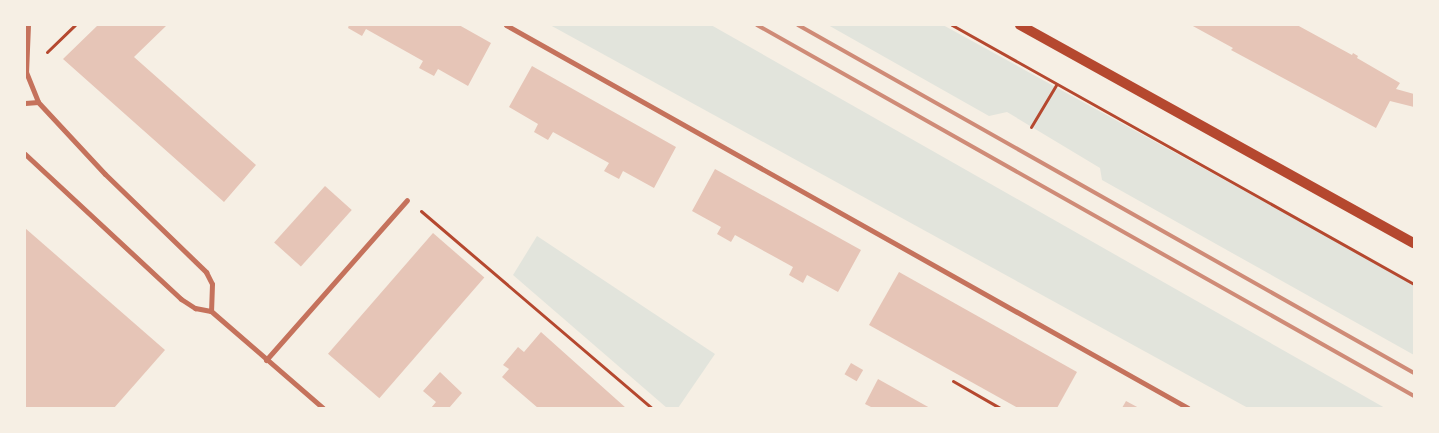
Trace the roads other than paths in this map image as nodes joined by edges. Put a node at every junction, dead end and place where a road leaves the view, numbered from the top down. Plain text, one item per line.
1 (28, 25) edge
2 (506, 25) edge
3 (1020, 25) edge
4 (26, 72) edge
5 (38, 102) junction
6 (25, 103) edge
7 (25, 154) edge
8 (407, 200) road end
9 (1414, 243) edge
10 (211, 311) junction
11 (266, 360) junction
12 (323, 408) edge
13 (1188, 408) edge

1 - 4 street
2 - 13 street
3 - 9 main road
4 - 5 street
5 - 6 street
5 - 10 street
7 - 10 street
8 - 11 street
10 - 11 street
11 - 12 street

